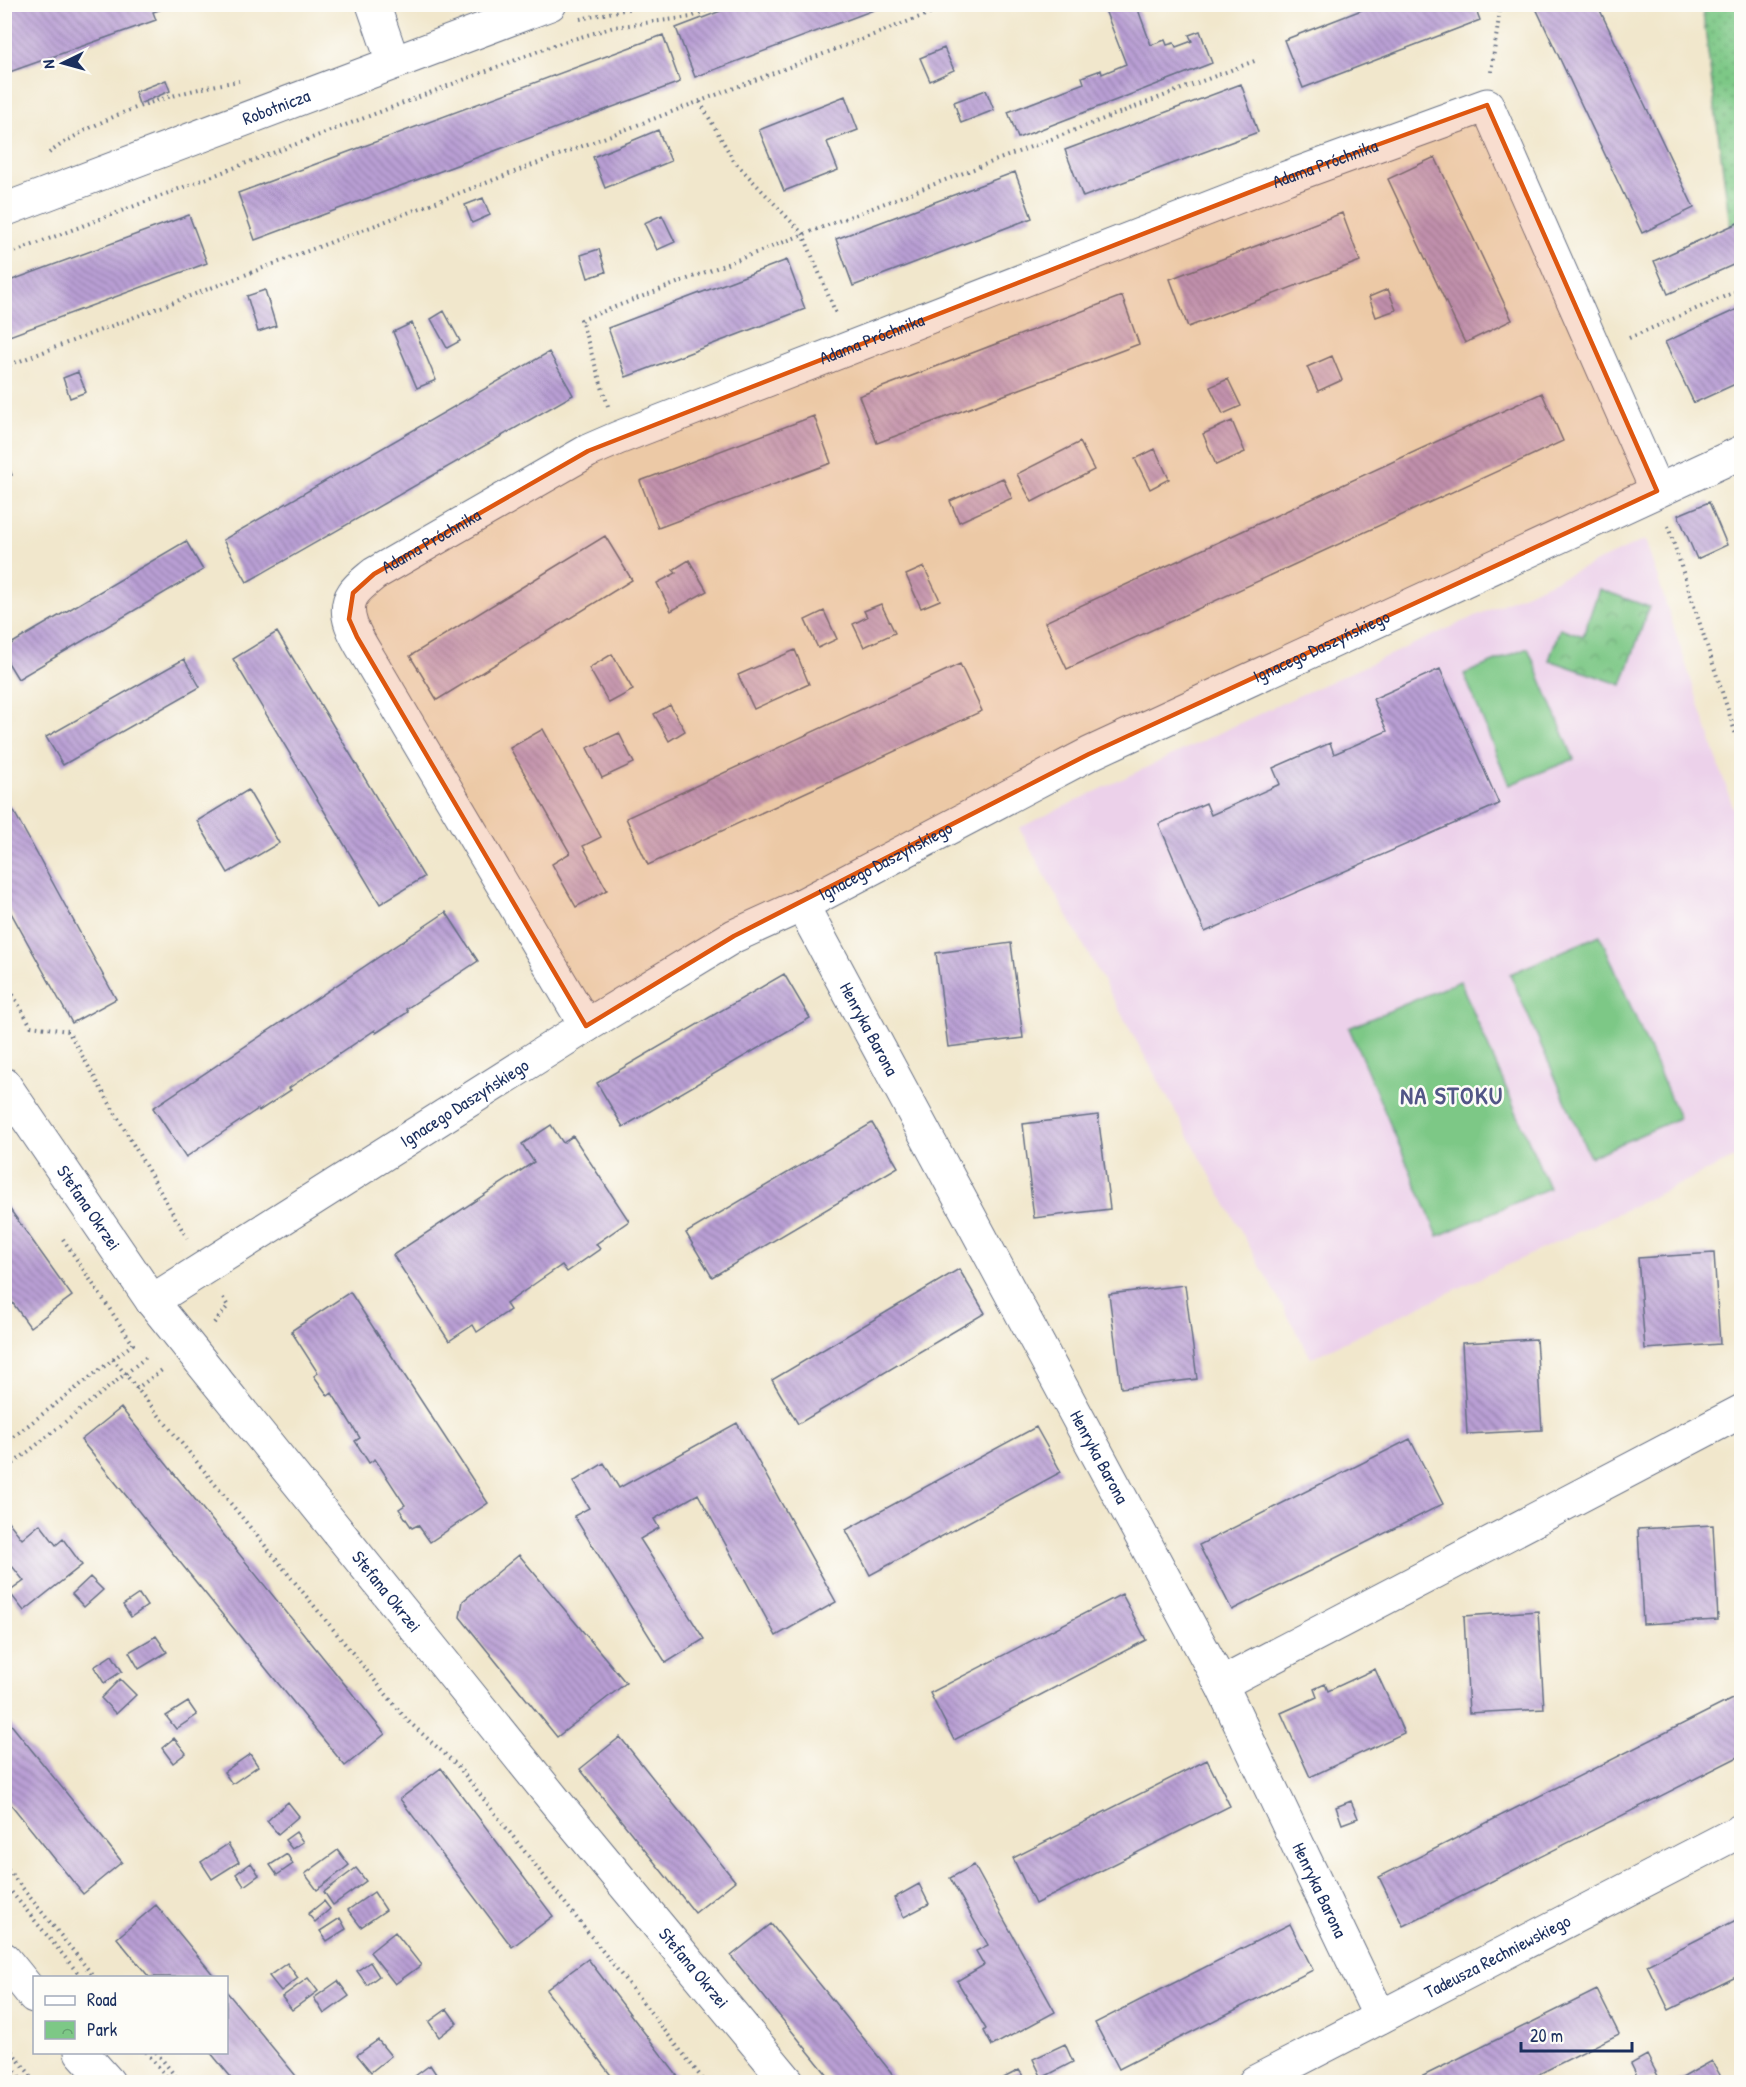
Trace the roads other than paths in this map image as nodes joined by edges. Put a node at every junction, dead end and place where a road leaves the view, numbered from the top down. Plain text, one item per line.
1 (374, 4) edge
2 (550, 4) edge
3 (393, 62) junction
4 (4, 210) edge
5 (1742, 452) edge
6 (1657, 491) junction
7 (802, 905) junction
8 (586, 1026) junction
9 (4, 1084) edge
10 (152, 1301) junction
11 (1742, 1411) edge
12 (1221, 1684) junction
13 (1742, 1830) edge
14 (4, 1959) edge
15 (33, 1995) edge
16 (1380, 2017) junction
17 (788, 2082) edge
18 (1255, 2082) edge

1 - 3 street
2 - 3 street, Robotnicza
3 - 4 street, Robotnicza
5 - 6 street, Ignacego Daszyńskiego
6 - 7 street, Ignacego Daszyńskiego
6 - 8 street, Adama Próchnika
7 - 8 street, Ignacego Daszyńskiego
7 - 12 street, Henryka Barona
8 - 10 street, Ignacego Daszyńskiego
9 - 10 street, Stefana Okrzei
10 - 17 street, Stefana Okrzei
11 - 12 street
12 - 16 street, Henryka Barona
13 - 16 street, Tadeusza Rechniewskiego
14 - 15 street
16 - 18 street, Tadeusza Rechniewskiego

